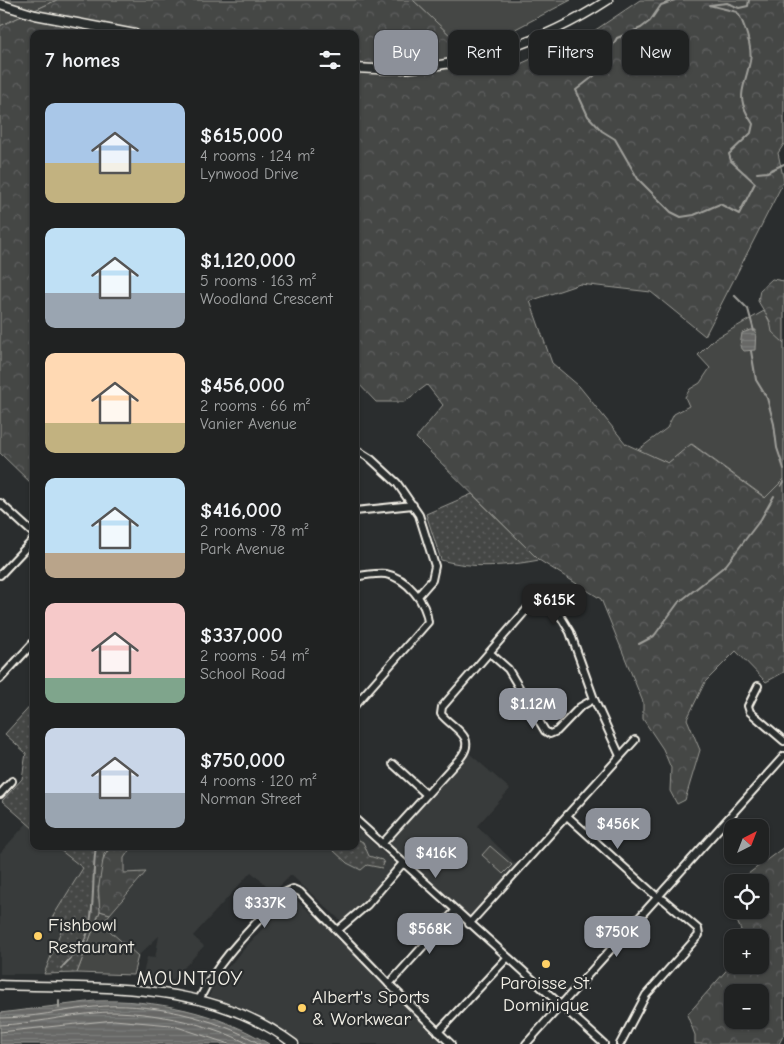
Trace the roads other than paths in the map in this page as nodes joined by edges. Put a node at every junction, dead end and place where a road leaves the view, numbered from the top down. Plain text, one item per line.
1 (608, 0) edge
2 (0, 4) edge
3 (114, 30) edge
4 (359, 68) edge
5 (359, 452) edge
6 (0, 502) edge
7 (414, 505) junction
8 (359, 511) edge
9 (30, 530) edge
10 (30, 543) edge
11 (0, 576) edge
12 (359, 577) edge
13 (418, 596) junction
14 (30, 646) edge
15 (490, 653) junction
16 (0, 679) edge
17 (758, 686) dead end
18 (594, 699) junction
19 (359, 700) edge
20 (635, 740) dead end
21 (784, 741) edge
22 (620, 756) junction
23 (784, 756) edge
24 (392, 764) dead end
25 (12, 781) dead end
26 (0, 794) edge
27 (426, 794) junction
28 (566, 816) junction
29 (359, 823) edge
30 (382, 844) junction
31 (403, 863) junction
32 (657, 898) junction
33 (455, 911) junction
34 (469, 924) junction
35 (338, 930) junction
36 (507, 958) junction
37 (389, 984) junction
38 (0, 985) edge
39 (200, 998) junction
40 (561, 1005) junction
41 (438, 1032) junction
42 (294, 1044) edge
43 (451, 1044) edge
44 (526, 1044) edge
45 (604, 1044) edge
46 (620, 1044) edge

1 - 4 main road
2 - 3 main road
5 - 7 street
6 - 9 street
7 - 8 street
7 - 13 street
10 - 11 street
12 - 13 street
13 - 19 street
14 - 16 street
15 - 18 street
15 - 18 street
15 - 27 street
17 - 21 street
18 - 22 street
20 - 22 street
22 - 28 street
23 - 32 street
24 - 27 street
25 - 26 street
27 - 30 street
28 - 32 street
28 - 34 street
29 - 30 street
30 - 31 street
31 - 33 street
31 - 35 street
32 - 40 street
32 - 46 street
33 - 34 street
33 - 37 street
34 - 36 street
35 - 37 street
35 - 39 street
36 - 40 street
36 - 41 street
37 - 41 street
38 - 39 main road
39 - 42 main road
40 - 44 street
40 - 45 street
41 - 43 street

